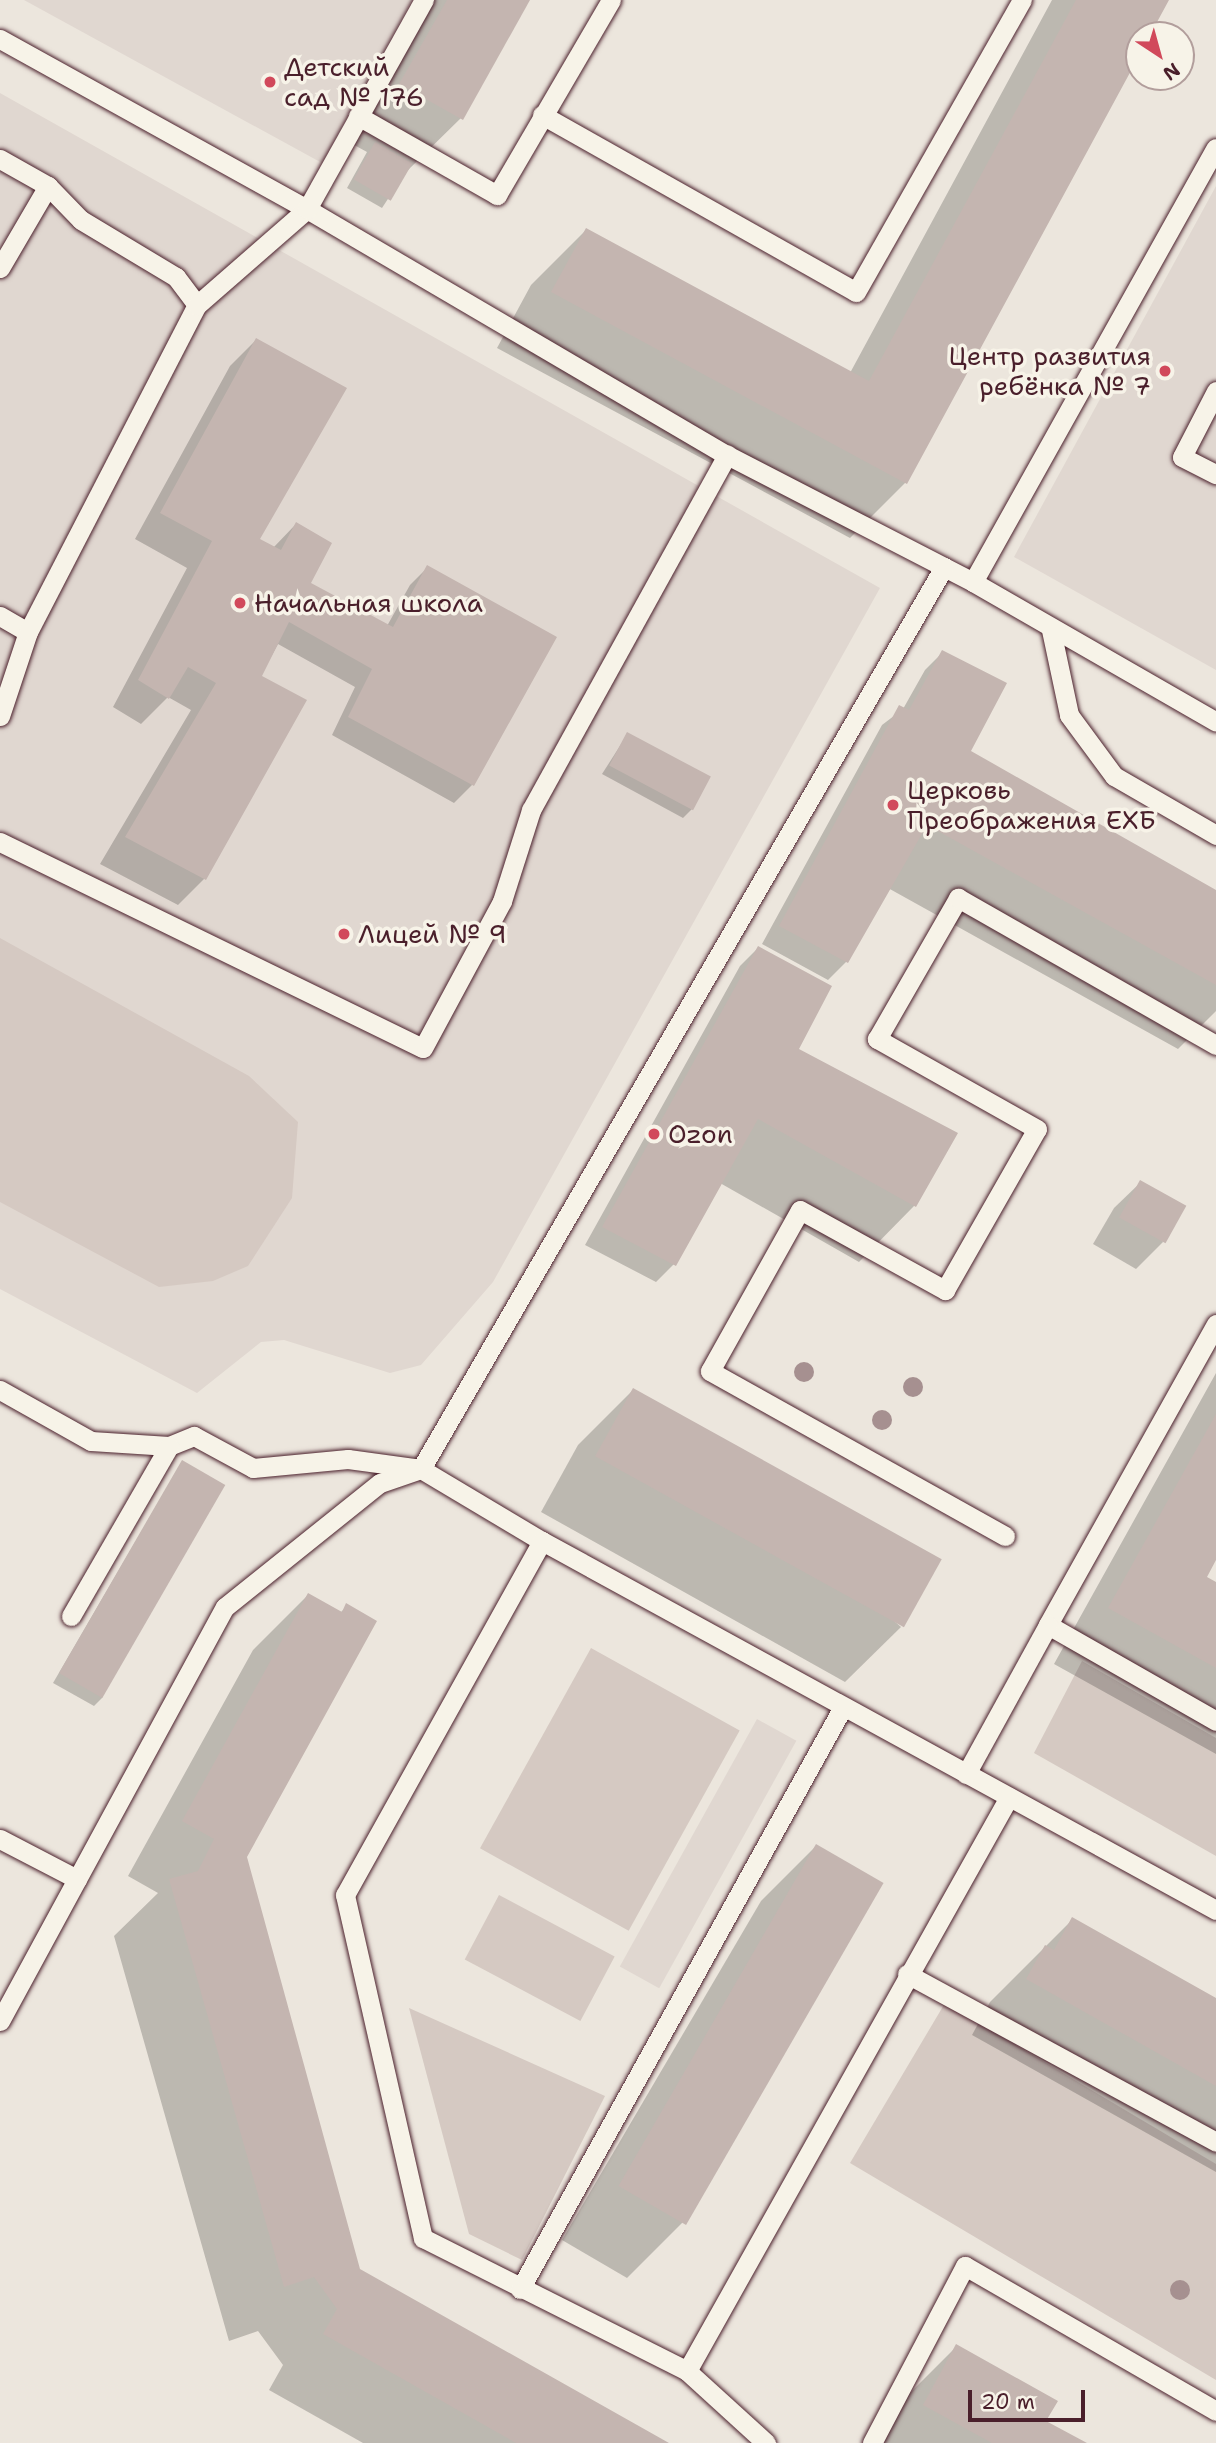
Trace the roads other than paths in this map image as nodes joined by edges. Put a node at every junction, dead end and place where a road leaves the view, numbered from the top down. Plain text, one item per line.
1 (424, 0) edge
2 (611, 0) edge
3 (1022, 0) edge
4 (0, 39) edge
5 (542, 115) junction
6 (358, 116) junction
7 (1216, 148) edge
8 (0, 159) edge
9 (48, 186) junction
10 (307, 209) junction
11 (0, 268) edge
12 (197, 305) junction
13 (1216, 391) edge
14 (727, 454) junction
15 (1216, 474) edge
16 (944, 567) junction
17 (973, 582) junction
18 (0, 616) edge
19 (1051, 630) junction
20 (28, 632) junction
21 (0, 716) edge
22 (1216, 722) edge
23 (1216, 835) edge
24 (0, 842) edge
25 (1216, 1045) edge
26 (1216, 1324) edge
27 (0, 1390) edge
28 (169, 1446) junction
29 (421, 1469) junction
30 (1005, 1536) dead end
31 (542, 1541) junction
32 (71, 1616) dead end
33 (1048, 1625) junction
34 (843, 1707) junction
35 (1216, 1721) edge
36 (967, 1774) junction
37 (1009, 1797) junction
38 (0, 1839) edge
39 (77, 1879) junction
40 (1216, 1910) edge
41 (907, 1974) junction
42 (0, 2021) edge
43 (1216, 2142) edge
44 (520, 2288) junction
45 (687, 2371) junction
46 (1216, 2410) edge
47 (766, 2443) edge
48 (873, 2443) edge

1 - 6 lane
2 - 5 lane
3 - 5 lane
4 - 10 lane
5 - 6 lane
6 - 10 lane
7 - 17 lane
8 - 9 lane
9 - 11 lane
9 - 12 lane
10 - 12 lane
10 - 14 lane
12 - 20 lane
13 - 15 lane
14 - 16 lane
14 - 24 lane
16 - 17 lane
16 - 29 lane
17 - 19 lane
18 - 20 lane
19 - 22 lane
19 - 23 lane
20 - 21 lane
25 - 30 lane
26 - 33 lane
27 - 28 lane
28 - 29 lane
28 - 32 lane
29 - 31 lane
29 - 39 lane
31 - 34 lane
31 - 44 lane
33 - 35 lane
33 - 36 lane
34 - 36 lane
34 - 44 lane
36 - 37 lane
37 - 40 lane
37 - 41 lane
38 - 39 lane
39 - 42 lane
41 - 43 lane
41 - 45 lane
44 - 45 lane
45 - 47 lane
46 - 48 lane

